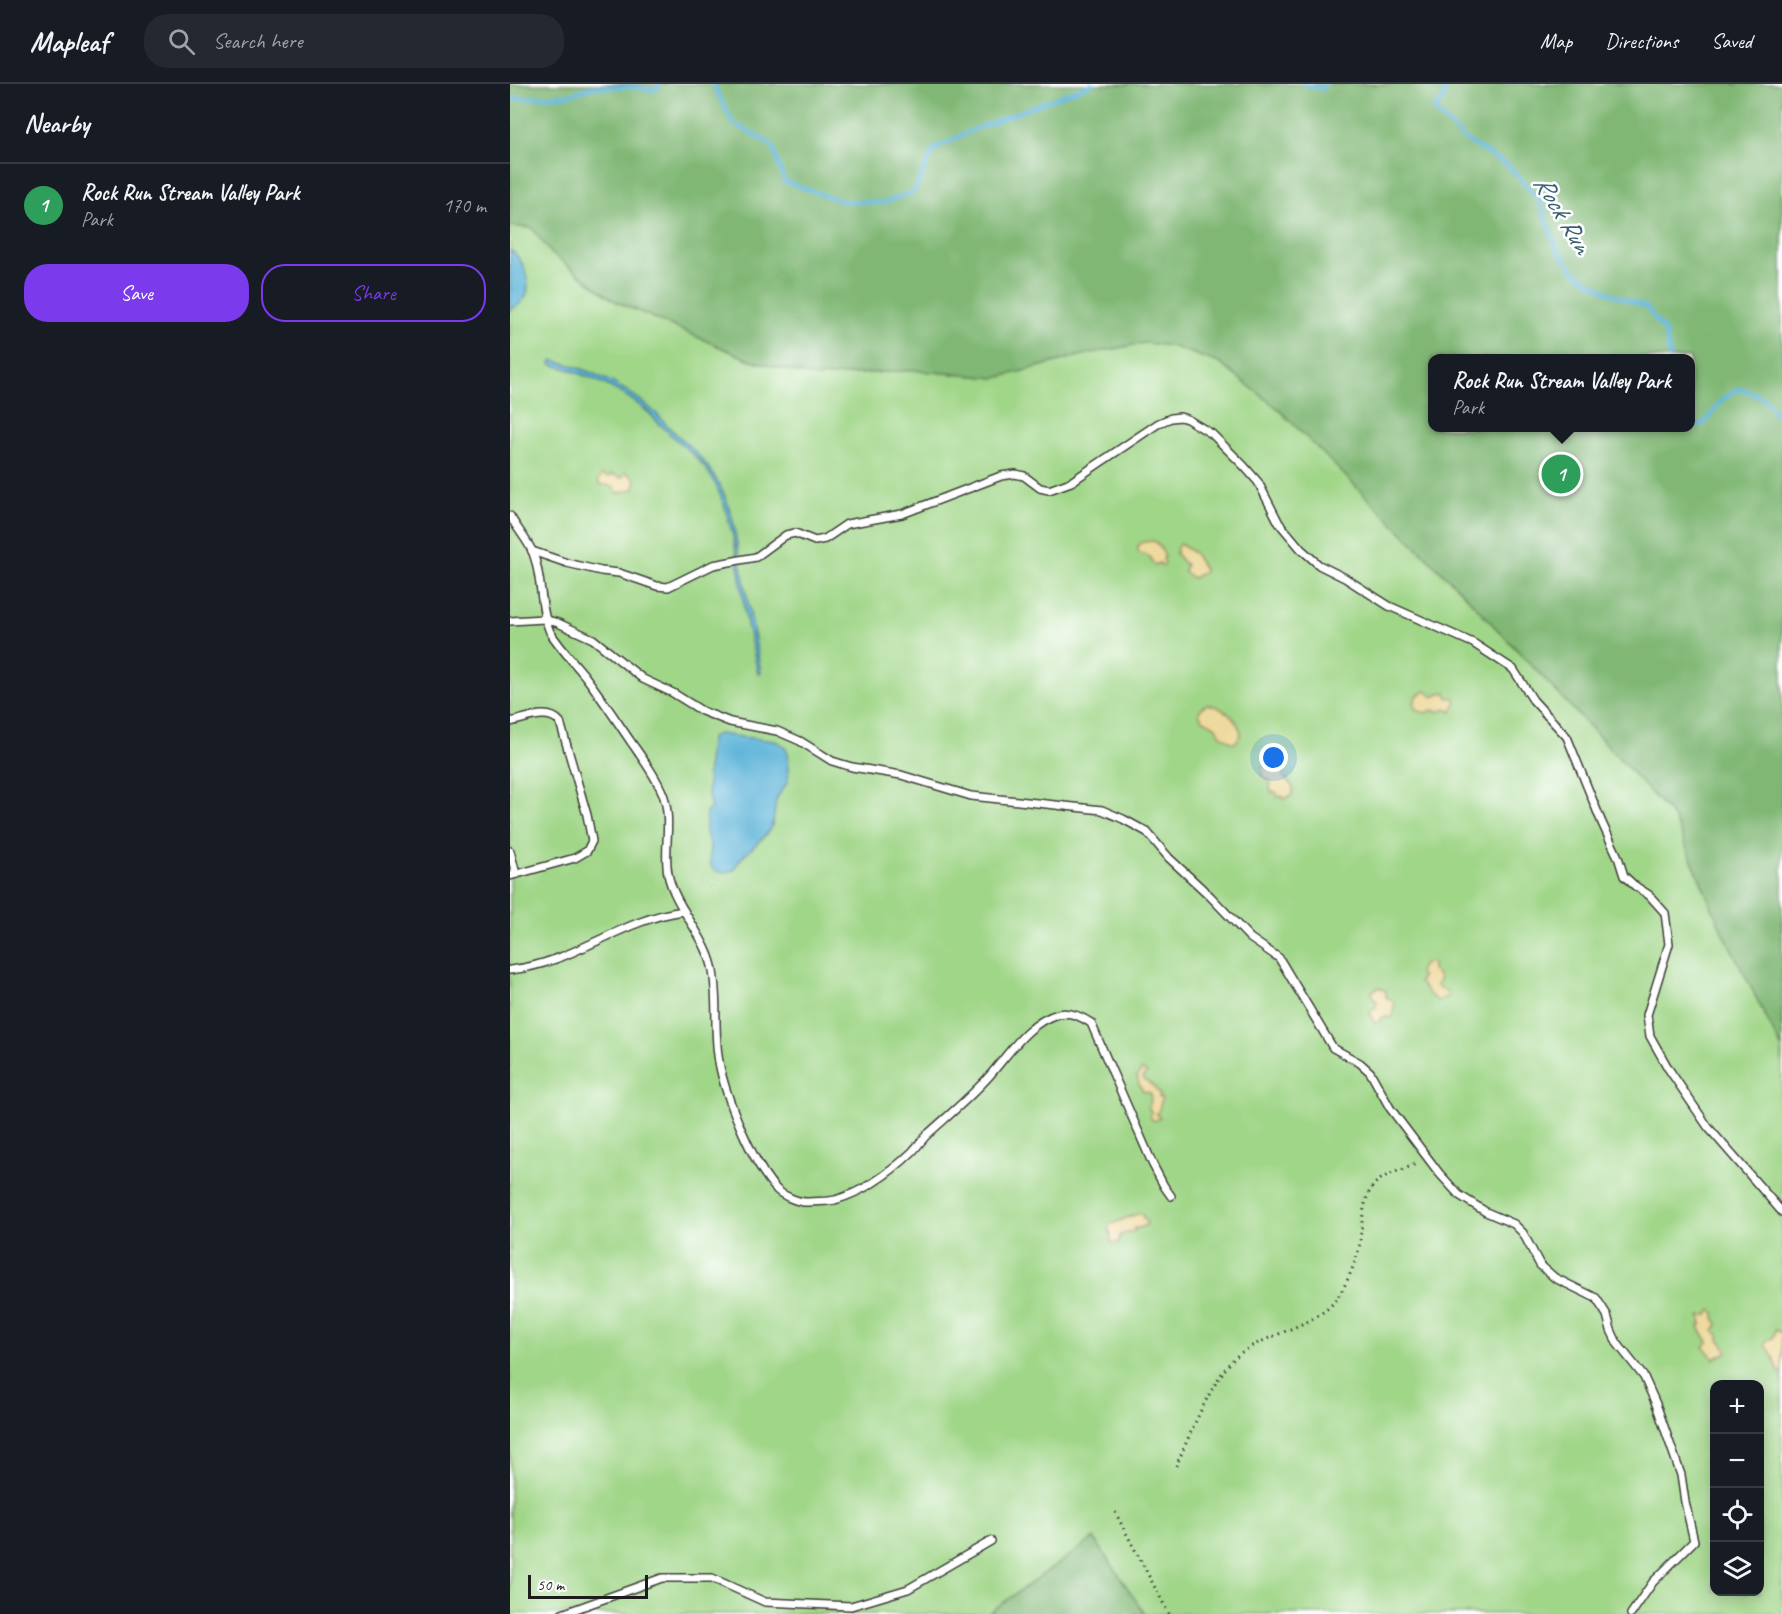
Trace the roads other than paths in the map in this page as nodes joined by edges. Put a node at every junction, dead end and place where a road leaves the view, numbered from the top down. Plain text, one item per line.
1 (510, 516) edge
2 (532, 551) junction
3 (544, 619) junction
4 (510, 621) edge
5 (510, 722) edge
6 (510, 851) edge
7 (513, 875) edge
8 (684, 910) junction
9 (510, 970) edge
10 (1171, 1196) dead end
11 (1782, 1212) edge
12 (991, 1541) dead end
13 (562, 1614) edge
14 (1631, 1614) edge

1 - 2 lane
2 - 3 lane
2 - 11 lane
3 - 4 lane
3 - 8 lane
3 - 14 lane
5 - 7 lane
6 - 7 lane
8 - 9 lane
8 - 10 lane
12 - 13 lane

